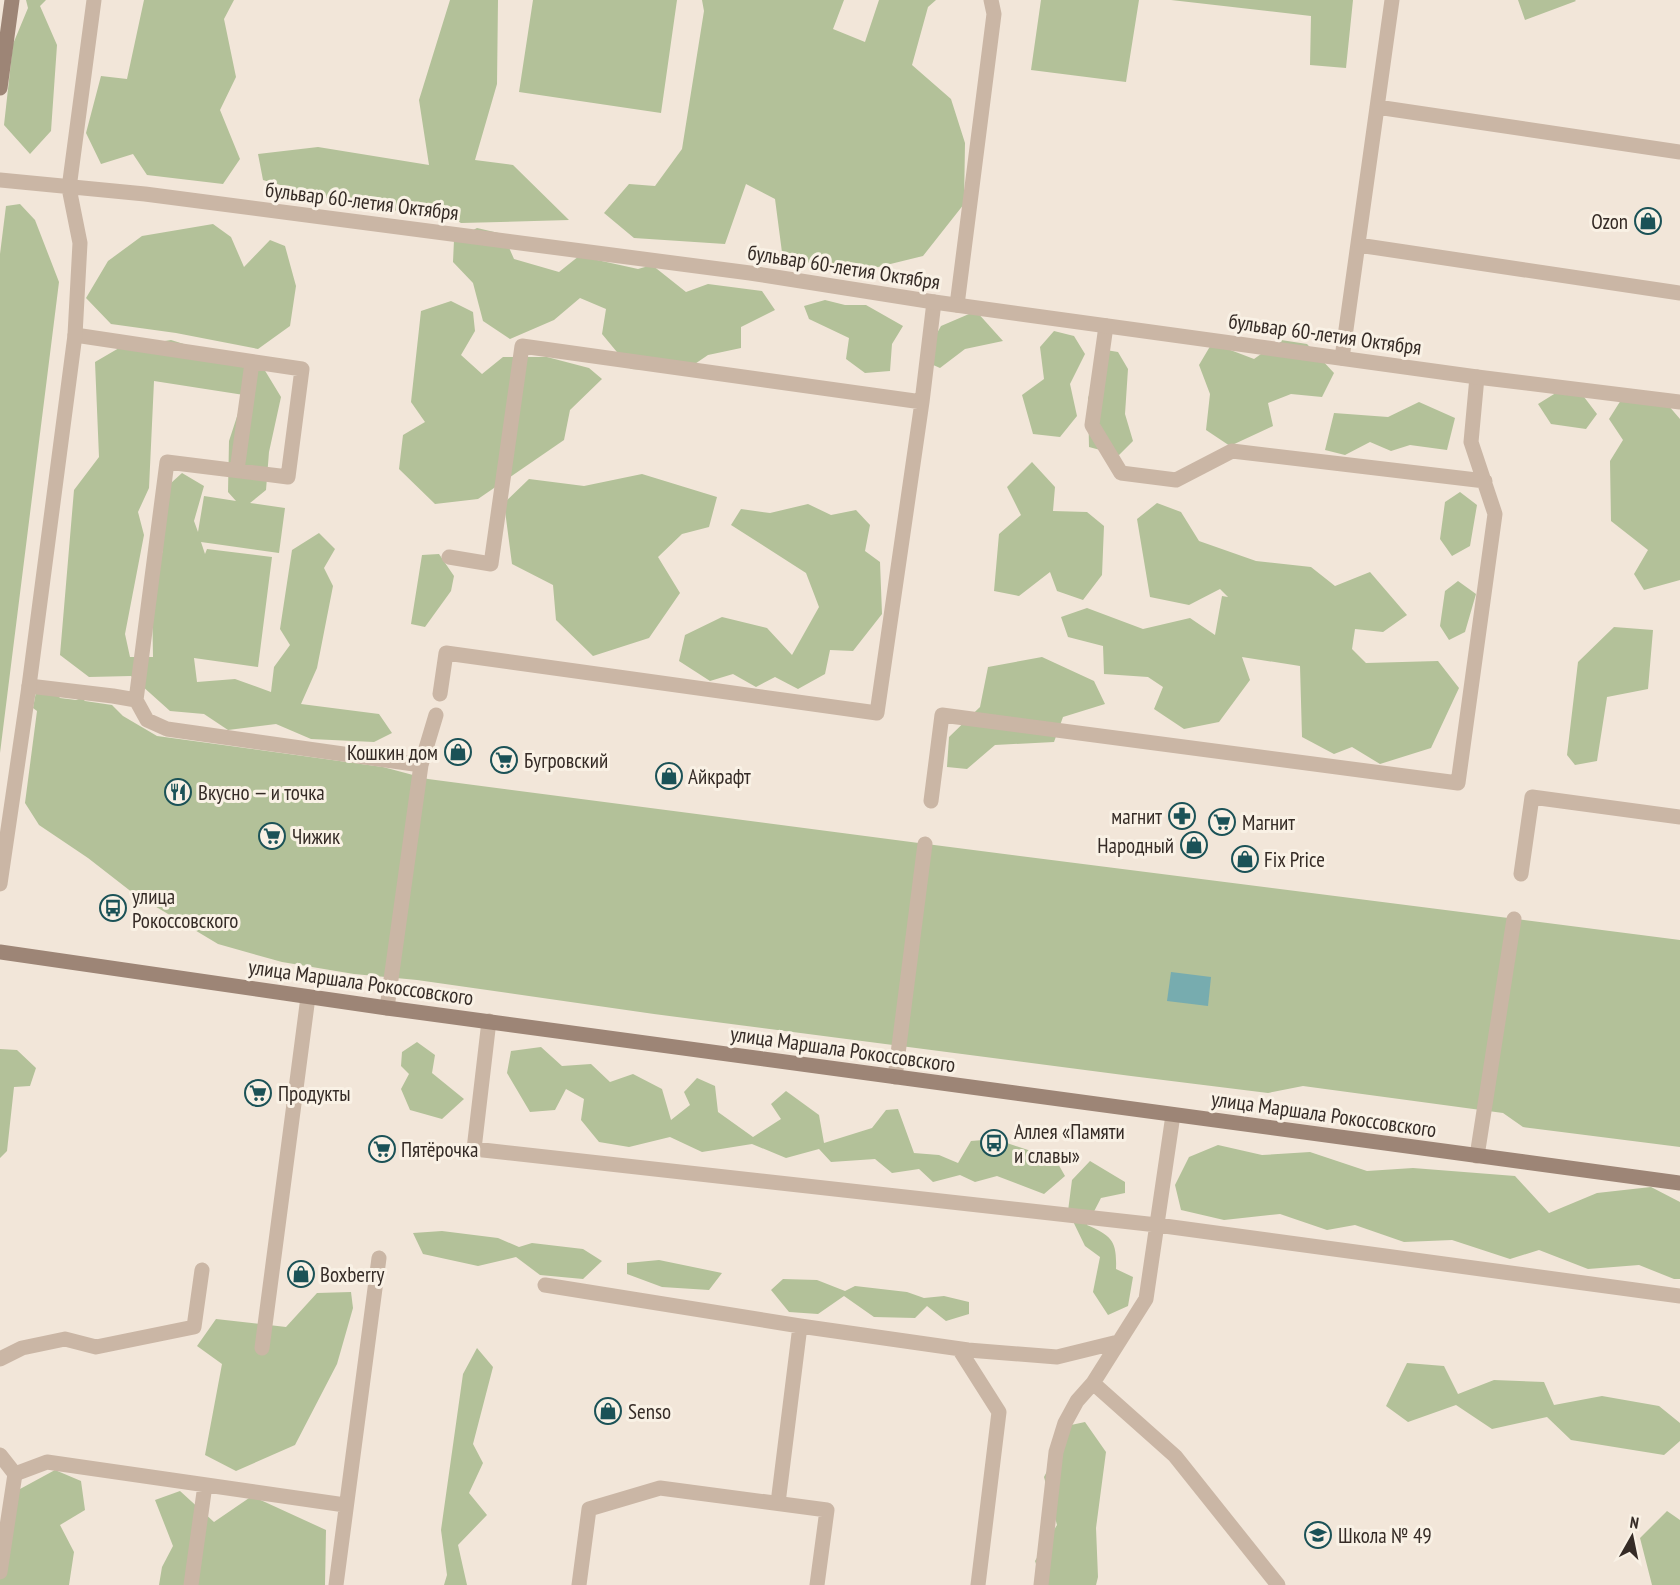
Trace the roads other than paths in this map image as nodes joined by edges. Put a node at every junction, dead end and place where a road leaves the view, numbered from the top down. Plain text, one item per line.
1 (12, 0) edge
2 (94, 0) edge
3 (991, 0) edge
4 (1392, 0) edge
5 (0, 88) edge
6 (1377, 107) junction
7 (1680, 152) edge
8 (0, 180) edge
9 (69, 188) junction
10 (1358, 245) junction
11 (1680, 293) edge
12 (934, 302) junction
13 (957, 305) junction
14 (1106, 326) junction
15 (75, 334) junction
16 (1342, 358) junction
17 (252, 363) junction
18 (1478, 376) junction
19 (922, 402) junction
20 (1680, 402) edge
21 (237, 470) junction
22 (1485, 482) junction
23 (449, 557) dead end
24 (29, 686) junction
25 (440, 694) dead end
26 (136, 700) junction
27 (436, 715) dead end
28 (421, 765) junction
29 (931, 801) dead end
30 (1680, 817) edge
31 (925, 844) dead end
32 (1521, 874) dead end
33 (0, 884) edge
34 (1514, 918) dead end
35 (0, 952) edge
36 (308, 997) junction
37 (387, 1008) junction
38 (489, 1021) junction
39 (895, 1077) junction
40 (1173, 1115) junction
41 (1477, 1156) junction
42 (1680, 1183) edge
43 (1157, 1225) junction
44 (379, 1258) dead end
45 (202, 1270) dead end
46 (546, 1285) dead end
47 (1680, 1296) edge
48 (800, 1326) junction
49 (1118, 1342) junction
50 (262, 1348) dead end
51 (959, 1349) junction
52 (0, 1359) edge
53 (1093, 1383) junction
54 (0, 1455) edge
55 (15, 1474) junction
56 (205, 1485) junction
57 (778, 1503) junction
58 (345, 1505) junction
59 (0, 1572) edge
60 (190, 1585) edge
61 (336, 1585) edge
62 (579, 1585) edge
63 (817, 1585) edge
64 (978, 1585) edge
65 (1041, 1585) edge
66 (1278, 1585) edge

1 - 5 street
2 - 9 street
3 - 13 street
4 - 6 street
6 - 7 street
6 - 10 street
8 - 9 street, бульвар 60-летия Октября
9 - 12 street, бульвар 60-летия Октября
9 - 15 street
10 - 11 street
10 - 16 street
12 - 13 street, бульвар 60-летия Октября
12 - 19 street
13 - 14 street, бульвар 60-летия Октября
14 - 16 street, бульвар 60-летия Октября
14 - 22 street
15 - 17 street
15 - 24 street
16 - 18 street, бульвар 60-летия Октября
17 - 21 street
17 - 21 street
18 - 20 street, бульвар 60-летия Октября
18 - 22 street
19 - 23 street
19 - 25 street
21 - 26 street
22 - 29 street
24 - 26 street
24 - 33 street
26 - 28 street
27 - 28 street
28 - 37 street
30 - 32 street
31 - 39 street
34 - 41 street
35 - 36 street, улица Маршала Рокоссовского
36 - 37 street, улица Маршала Рокоссовского
36 - 50 street
37 - 38 street, улица Маршала Рокоссовского
38 - 39 street, улица Маршала Рокоссовского
38 - 43 street
39 - 40 street, улица Маршала Рокоссовского
40 - 41 street, улица Маршала Рокоссовского
40 - 43 street
41 - 42 street, улица Маршала Рокоссовского
43 - 47 street
43 - 49 street
44 - 58 street
45 - 52 street
46 - 48 street
48 - 51 street
48 - 57 street
49 - 51 street
49 - 53 street
51 - 64 street
53 - 65 street
53 - 66 street
54 - 55 street
55 - 56 street
55 - 59 street
56 - 58 street
56 - 60 street
57 - 62 street
57 - 63 street
58 - 61 street

